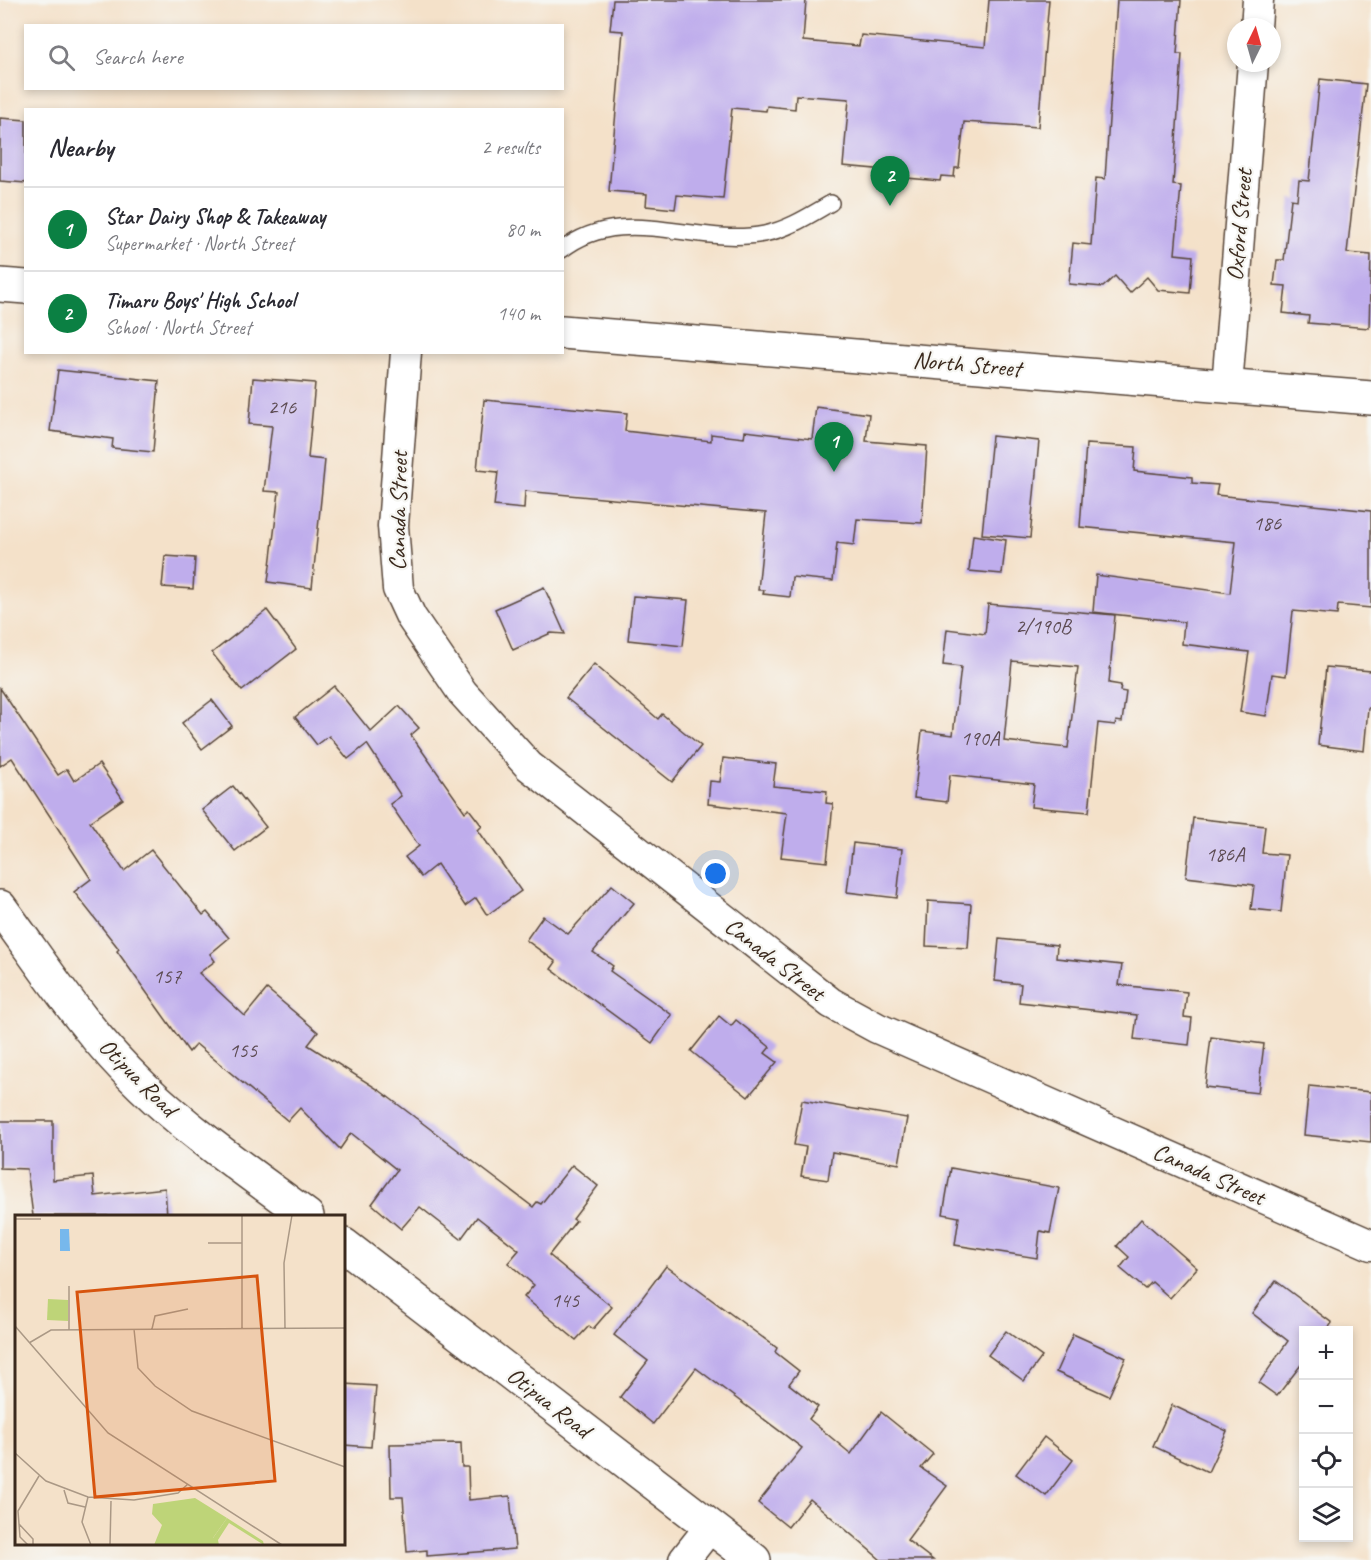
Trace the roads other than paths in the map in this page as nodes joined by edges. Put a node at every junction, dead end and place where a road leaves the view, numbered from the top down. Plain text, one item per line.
1 (1258, 0) edge
2 (1257, 18) edge
3 (1252, 72) edge
4 (831, 203) dead end
5 (564, 248) edge
6 (0, 285) edge
7 (24, 287) edge
8 (564, 332) edge
9 (406, 354) edge
10 (1227, 386) junction
11 (1371, 398) edge
12 (0, 907) edge
13 (306, 1215) edge
14 (1371, 1245) edge
15 (345, 1246) edge
16 (710, 1527) junction
17 (684, 1560) edge
18 (754, 1560) edge

1 - 2 street
3 - 10 street, Oxford Street
4 - 5 lane
6 - 7 street
8 - 10 street, North Street
9 - 14 street, Canada Street
10 - 11 street, North Street
12 - 13 street, Otipua Road
15 - 16 street, Otipua Road
16 - 17 street
16 - 18 street, Otipua Road

